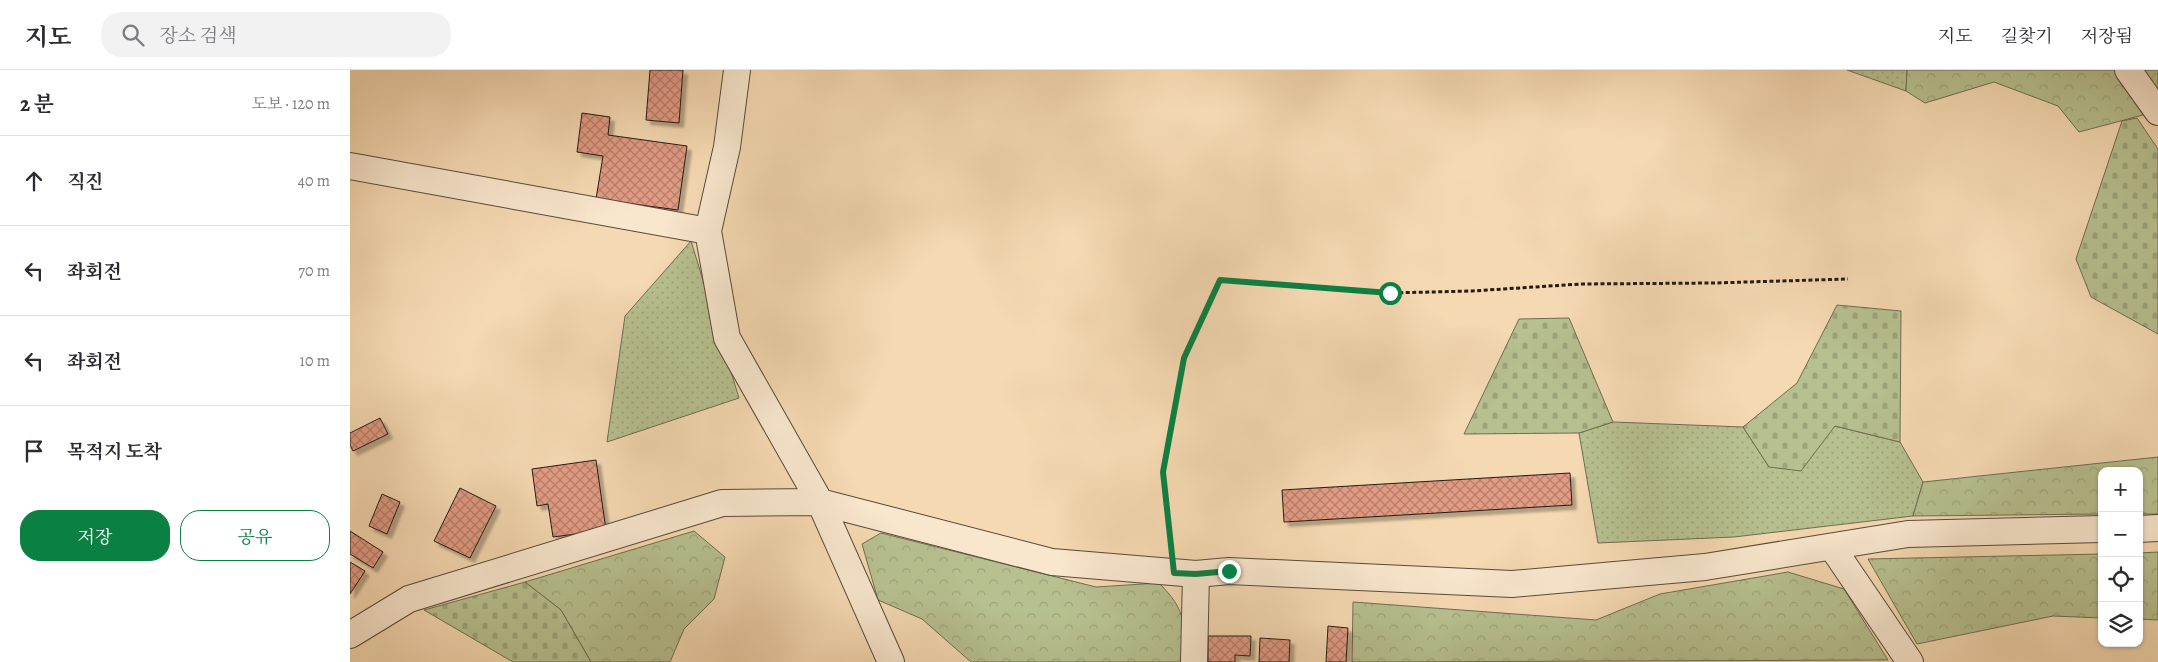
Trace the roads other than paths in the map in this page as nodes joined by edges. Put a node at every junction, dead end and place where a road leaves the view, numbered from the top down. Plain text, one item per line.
1 (737, 70) edge
2 (2128, 70) edge
3 (2158, 112) edge
4 (350, 166) edge
5 (708, 231) junction
6 (820, 502) junction
7 (2143, 528) edge
8 (2158, 528) edge
9 (2098, 530) edge
10 (1832, 547) junction
11 (1185, 574) junction
12 (350, 635) edge
13 (891, 662) edge
14 (1194, 662) edge
15 (1910, 662) edge

1 - 5 street
2 - 3 street
4 - 5 street
5 - 6 street
6 - 11 street
6 - 12 street
6 - 13 street
7 - 8 street
9 - 10 street
10 - 11 street
10 - 15 street
11 - 14 street

